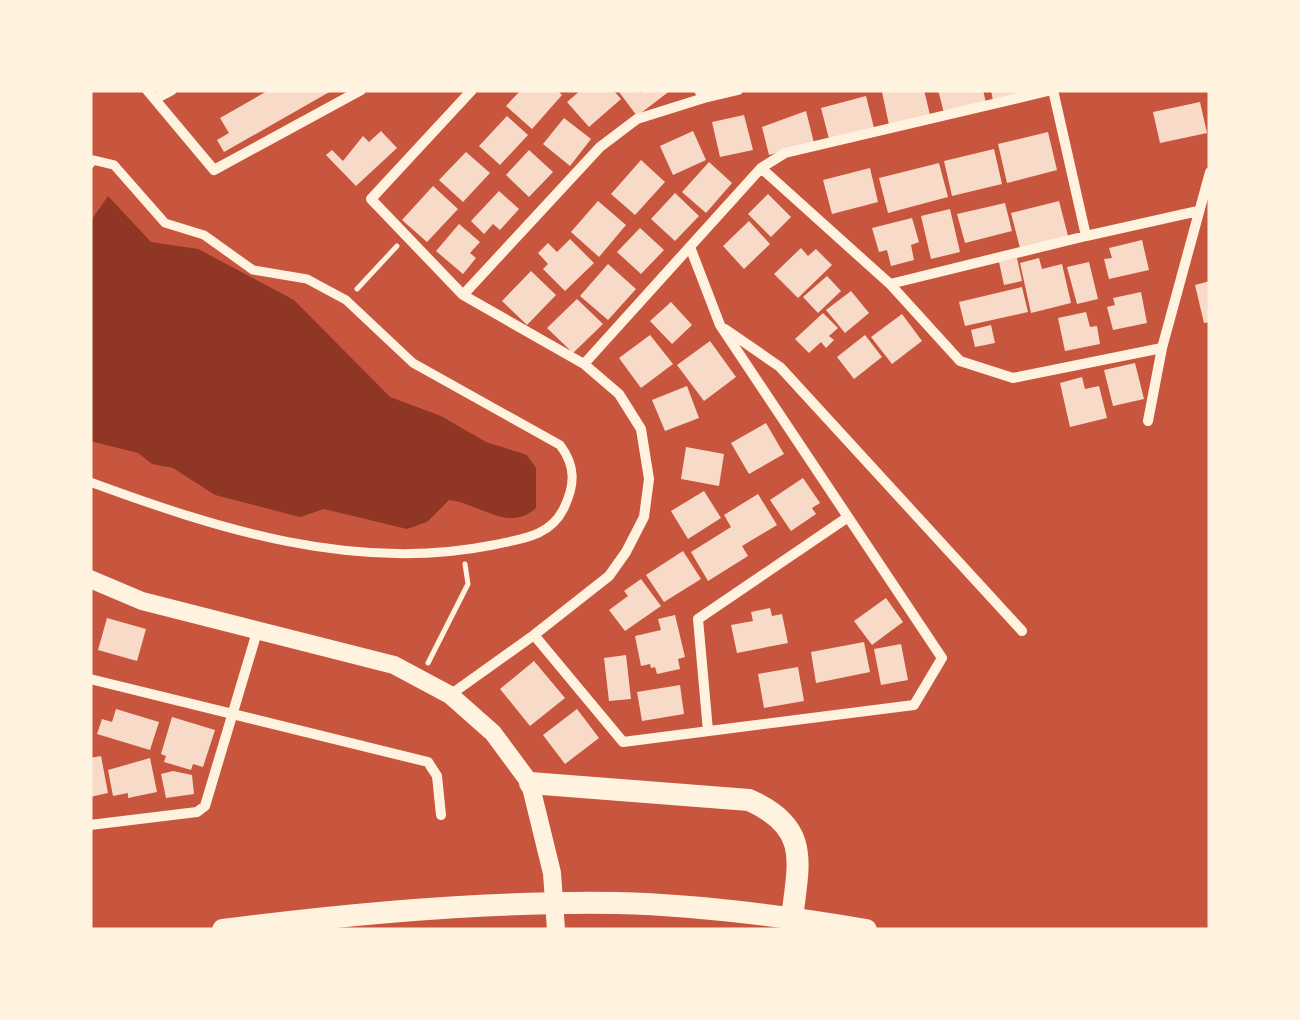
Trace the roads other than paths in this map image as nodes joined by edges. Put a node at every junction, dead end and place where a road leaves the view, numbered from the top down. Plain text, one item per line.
1 (172, 90) edge
2 (362, 90) edge
3 (472, 90) edge
4 (738, 90) edge
5 (1053, 90) edge
6 (701, 94) edge
7 (151, 95) edge
8 (90, 164) edge
9 (761, 168) junction
10 (1210, 172) edge
11 (1198, 210) junction
12 (1086, 236) junction
13 (690, 247) junction
14 (890, 284) junction
15 (463, 295) junction
16 (720, 325) junction
17 (1162, 348) junction
18 (584, 364) junction
19 (1148, 421) dead end
20 (90, 482) edge
21 (848, 517) junction
22 (90, 579) edge
23 (1022, 631) dead end
24 (256, 632) junction
25 (534, 635) junction
26 (90, 679) edge
27 (450, 696) junction
28 (232, 715) junction
29 (708, 731) junction
30 (530, 783) junction
31 (440, 814) dead end
32 (90, 825) edge
33 (792, 918) junction
34 (223, 930) edge
35 (556, 930) edge
36 (866, 930) edge

1 - 7 street
2 - 7 street
3 - 15 street
4 - 6 street
5 - 9 street
5 - 12 street
6 - 15 street
8 - 20 street
9 - 13 street
9 - 14 street
10 - 11 street
11 - 12 street
11 - 17 street
12 - 14 street
13 - 16 street
13 - 18 street
14 - 17 street
15 - 18 street
16 - 21 street
16 - 23 street
17 - 19 street
18 - 25 street
21 - 29 street
21 - 29 street
22 - 24 street
24 - 27 street
24 - 28 street
25 - 27 street
25 - 29 street
26 - 28 street
27 - 30 street
28 - 31 street
28 - 32 street
30 - 33 main road
30 - 35 street
33 - 34 main road
33 - 36 main road

